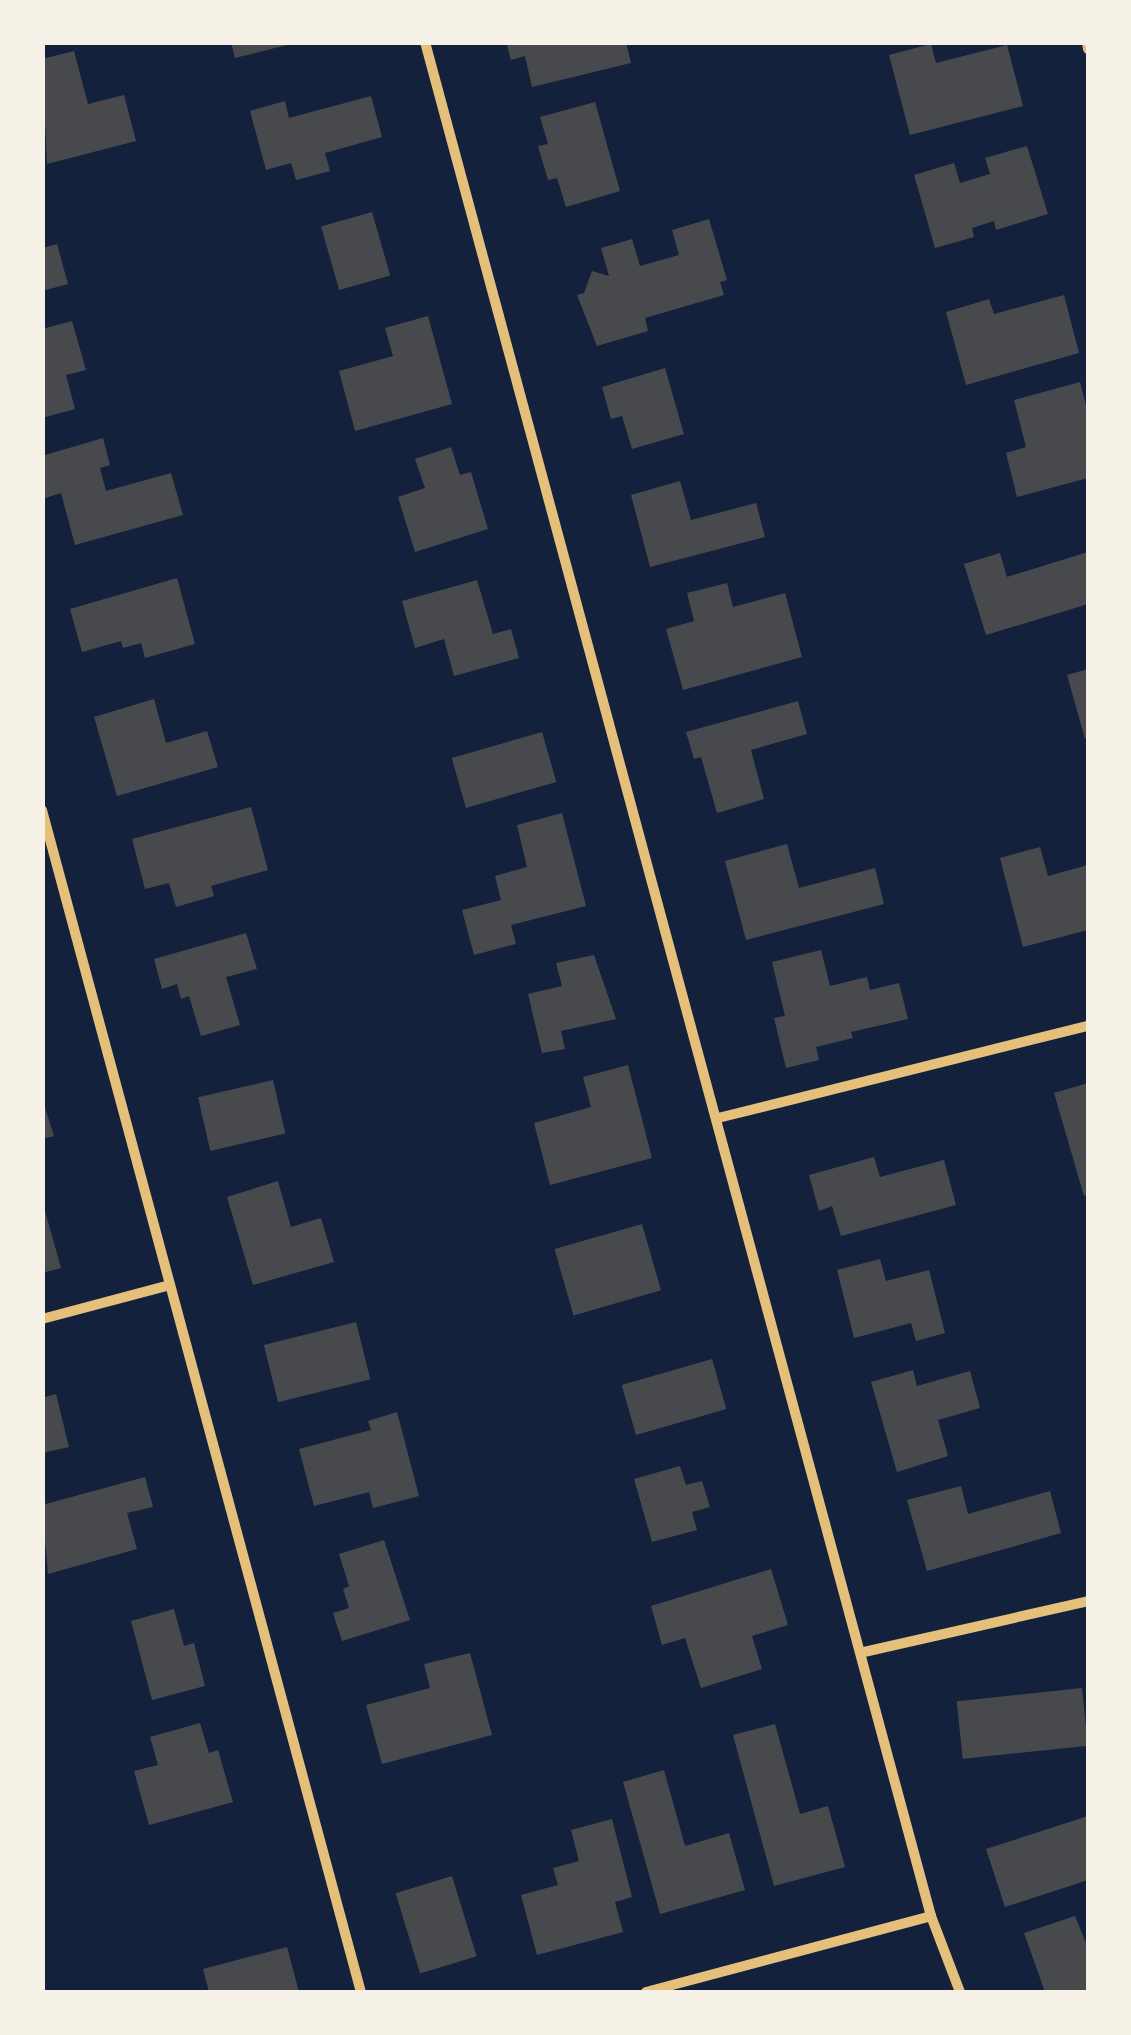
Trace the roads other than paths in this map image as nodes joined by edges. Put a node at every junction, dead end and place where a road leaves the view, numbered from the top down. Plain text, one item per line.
1 (425, 42) edge
2 (42, 810) edge
3 (1088, 1026) edge
4 (718, 1118) junction
5 (170, 1285) junction
6 (42, 1319) edge
7 (1088, 1601) edge
8 (864, 1652) junction
9 (931, 1916) junction
10 (361, 1992) edge
11 (646, 1992) edge
12 (960, 1992) edge

1 - 4 street
2 - 5 street
3 - 4 street
4 - 8 street
5 - 6 street
5 - 10 street
7 - 8 street
8 - 9 street
9 - 11 street
9 - 12 street

